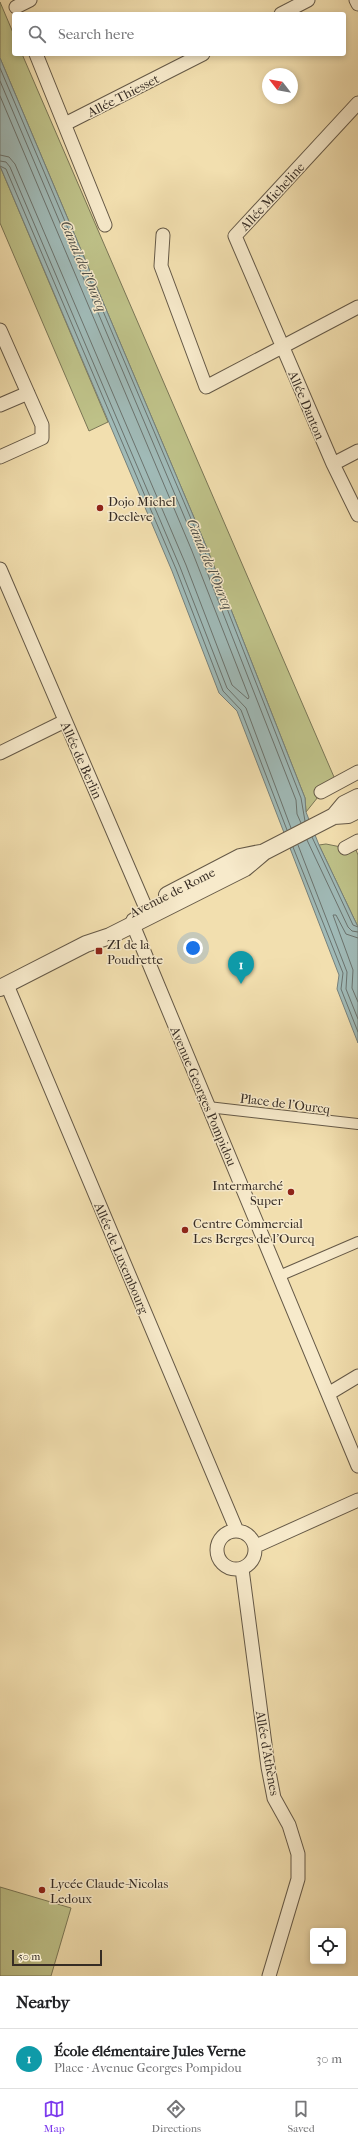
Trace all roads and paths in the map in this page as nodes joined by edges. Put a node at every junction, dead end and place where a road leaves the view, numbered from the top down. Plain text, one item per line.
1 (30, 0) edge
2 (308, 0) edge
3 (356, 0) edge
4 (358, 4) edge
5 (16, 7) edge
6 (285, 12) edge
7 (37, 56) edge
8 (198, 56) edge
9 (358, 103) edge
10 (65, 124) junction
11 (105, 225) dead end
12 (163, 236) dead end
13 (358, 307) edge
14 (0, 330) edge
15 (282, 347) junction
16 (28, 393) junction
17 (0, 405) edge
18 (358, 451) edge
19 (0, 457) edge
20 (333, 464) junction
21 (358, 515) edge
22 (0, 569) edge
23 (65, 721) junction
24 (0, 753) edge
25 (358, 772) edge
26 (321, 792) dead end
27 (358, 797) edge
28 (358, 810) edge
29 (334, 816) junction
30 (358, 841) edge
31 (345, 848) dead end
32 (268, 850) junction
33 (145, 906) junction
34 (133, 925) junction
35 (110, 936) junction
36 (86, 944) junction
37 (4, 987) edge
38 (208, 1106) junction
39 (358, 1124) edge
40 (358, 1242) edge
41 (279, 1276) junction
42 (358, 1376) edge
43 (328, 1394) junction
44 (358, 1466) edge
45 (358, 1500) edge
46 (237, 1531) junction
47 (256, 1546) junction
48 (242, 1569) junction
49 (269, 1976) edge

1 - 5 street
2 - 6 street
3 - 4 street
7 - 10 street
8 - 10 street, Allée Thiesset
9 - 15 street, Allée Micheline
10 - 11 street
12 - 15 street
13 - 15 street
14 - 16 street
15 - 20 street, Allée Danton
16 - 17 street
16 - 19 street
18 - 20 street
20 - 21 street, Allée Danton
22 - 23 street, Allée de Berlin
23 - 24 street
23 - 33 street, Allée de Berlin
25 - 26 street
27 - 29 street
28 - 29 street
29 - 32 street
30 - 31 street
32 - 33 street, Avenue de Rome
32 - 34 street, Avenue de Rome
33 - 35 street
33 - 36 street, Avenue de Rome
34 - 35 street, Avenue de Rome
34 - 38 street, Avenue Georges Pompidou
35 - 36 street, Avenue de Rome
36 - 37 street, Avenue de Rome
37 - 46 street, Allée de Luxembourg
38 - 39 street, Place de l'Ourcq
38 - 41 street, Avenue Georges Pompidou
40 - 41 street
41 - 43 street, Avenue Georges Pompidou
42 - 43 street
43 - 44 street, Avenue Georges Pompidou
45 - 47 street
46 - 47 street
46 - 48 street
47 - 48 street
48 - 49 street, Allée d'Athènes

